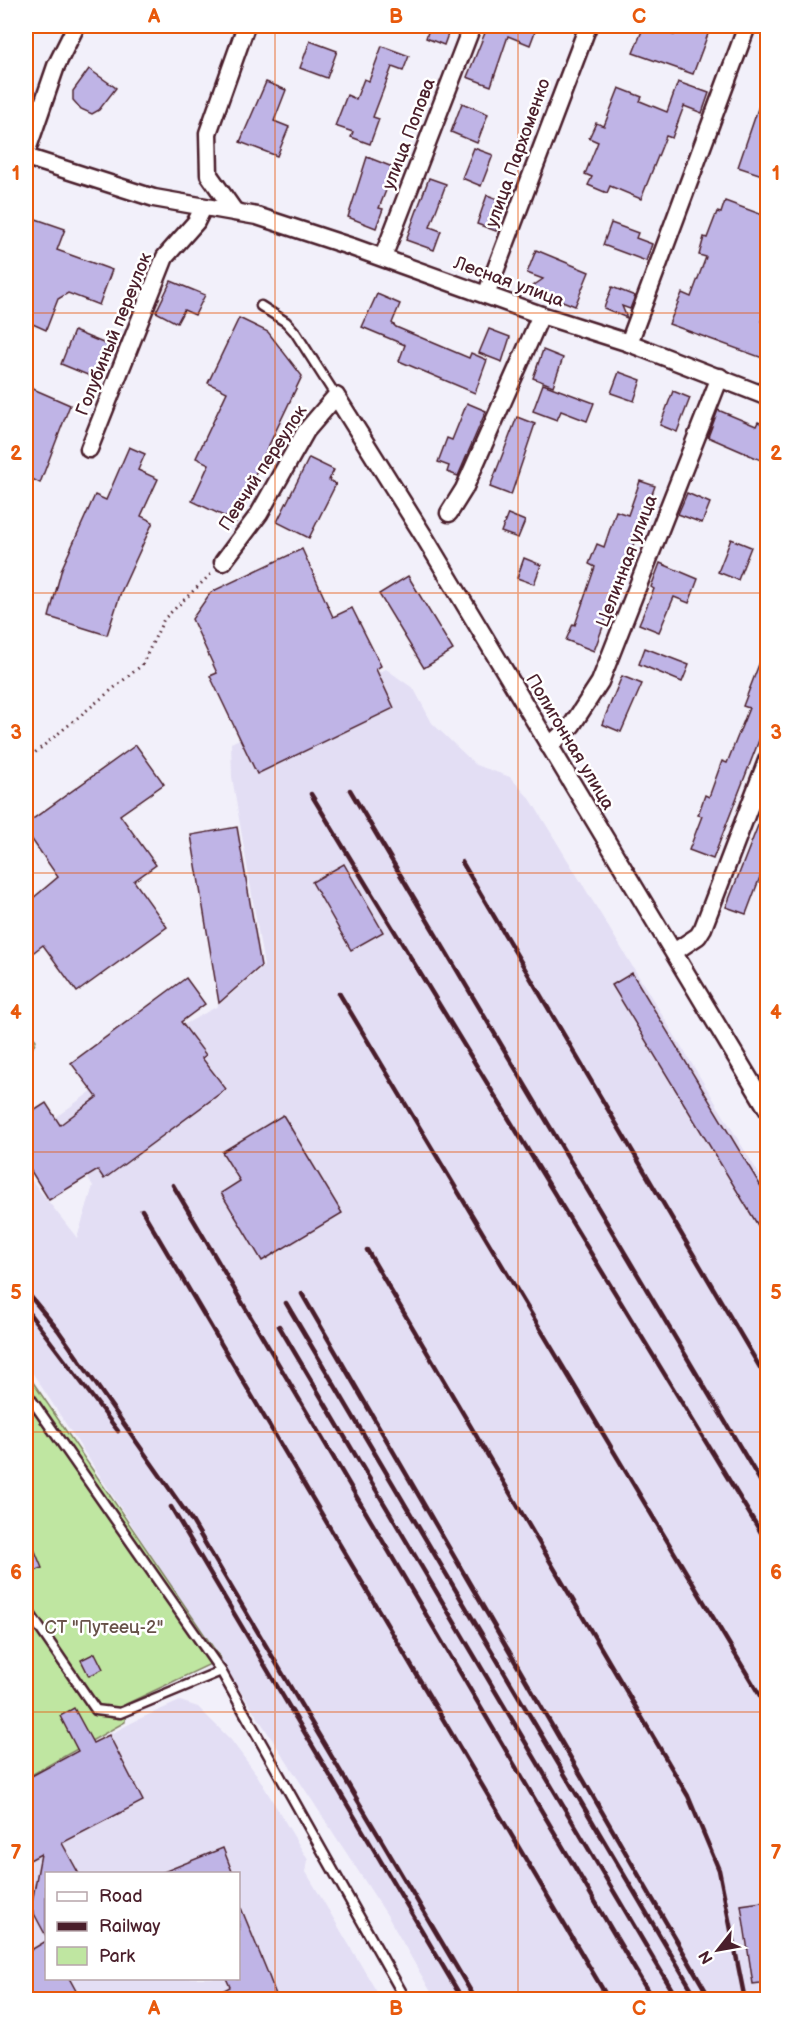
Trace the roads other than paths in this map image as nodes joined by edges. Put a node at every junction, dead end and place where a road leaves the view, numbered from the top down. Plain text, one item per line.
1 (76, 26) edge
2 (246, 26) edge
3 (472, 26) edge
4 (588, 26) edge
5 (747, 26) edge
6 (26, 155) edge
7 (203, 208) junction
8 (235, 212) junction
9 (383, 257) junction
10 (486, 295) junction
11 (261, 306) dead end
12 (541, 315) junction
13 (629, 343) junction
14 (720, 377) junction
15 (766, 393) edge
16 (336, 396) junction
17 (88, 449) dead end
18 (449, 513) dead end
19 (223, 562) road end
20 (549, 746) junction
21 (768, 758) edge
22 (674, 952) junction
23 (768, 1110) edge
24 (26, 1392) edge
25 (26, 1608) edge
26 (221, 1671) junction
27 (406, 2000) edge

1 - 6 street
2 - 8 street
3 - 9 street, улица Попова
4 - 10 street, улица Пархоменко
5 - 13 street
6 - 7 street, Лесная улица
7 - 8 street, Лесная улица
7 - 17 street, Голубиный переулок
8 - 9 street, Лесная улица
9 - 10 street, Лесная улица
10 - 12 street, Лесная улица
11 - 16 lane
12 - 13 street, Лесная улица
12 - 18 street
13 - 14 street, Лесная улица
14 - 15 street, Лесная улица
14 - 20 street, Целинная улица
16 - 19 street, Певчий переулок
16 - 20 street, Полигонная улица
20 - 22 street, Полигонная улица
21 - 22 street
22 - 23 street, Полигонная улица
24 - 26 lane
25 - 26 lane
26 - 27 lane

